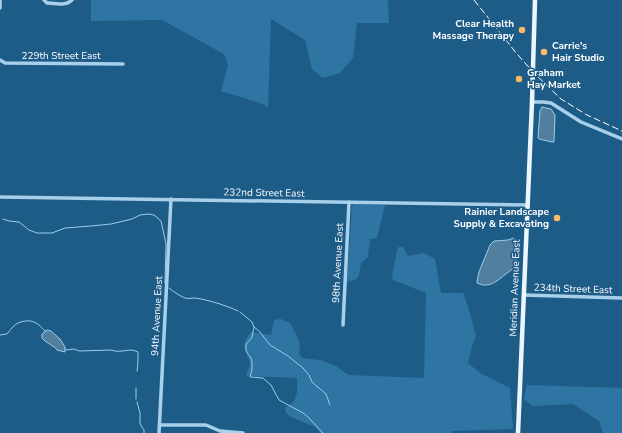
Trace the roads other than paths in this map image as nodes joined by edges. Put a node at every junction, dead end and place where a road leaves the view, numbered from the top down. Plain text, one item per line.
1 (0, 0) edge
2 (45, 0) edge
3 (535, 0) edge
4 (72, 1) edge
5 (0, 8) edge
6 (0, 60) edge
7 (123, 64) dead end
8 (532, 102) junction
9 (622, 139) edge
10 (0, 197) edge
11 (171, 199) junction
12 (350, 202) junction
13 (528, 205) junction
14 (524, 295) junction
15 (622, 298) edge
16 (343, 325) dead end
17 (160, 425) junction
18 (159, 433) edge
19 (243, 433) edge
20 (518, 433) edge

1 - 5 street
2 - 4 street
3 - 8 main road, Meridian Avenue East
6 - 7 street, 229th Street East
8 - 9 street
8 - 13 main road, Meridian Avenue East
10 - 11 street, 232nd Street East
11 - 12 street, 232nd Street East
11 - 17 street, 94th Avenue East
12 - 13 street, 232nd Street East
12 - 16 street, 98th Avenue East
13 - 14 main road, Meridian Avenue East
14 - 15 street, 234th Street East
14 - 20 main road, Meridian Avenue East
17 - 18 street, 94th Avenue East
17 - 19 street

